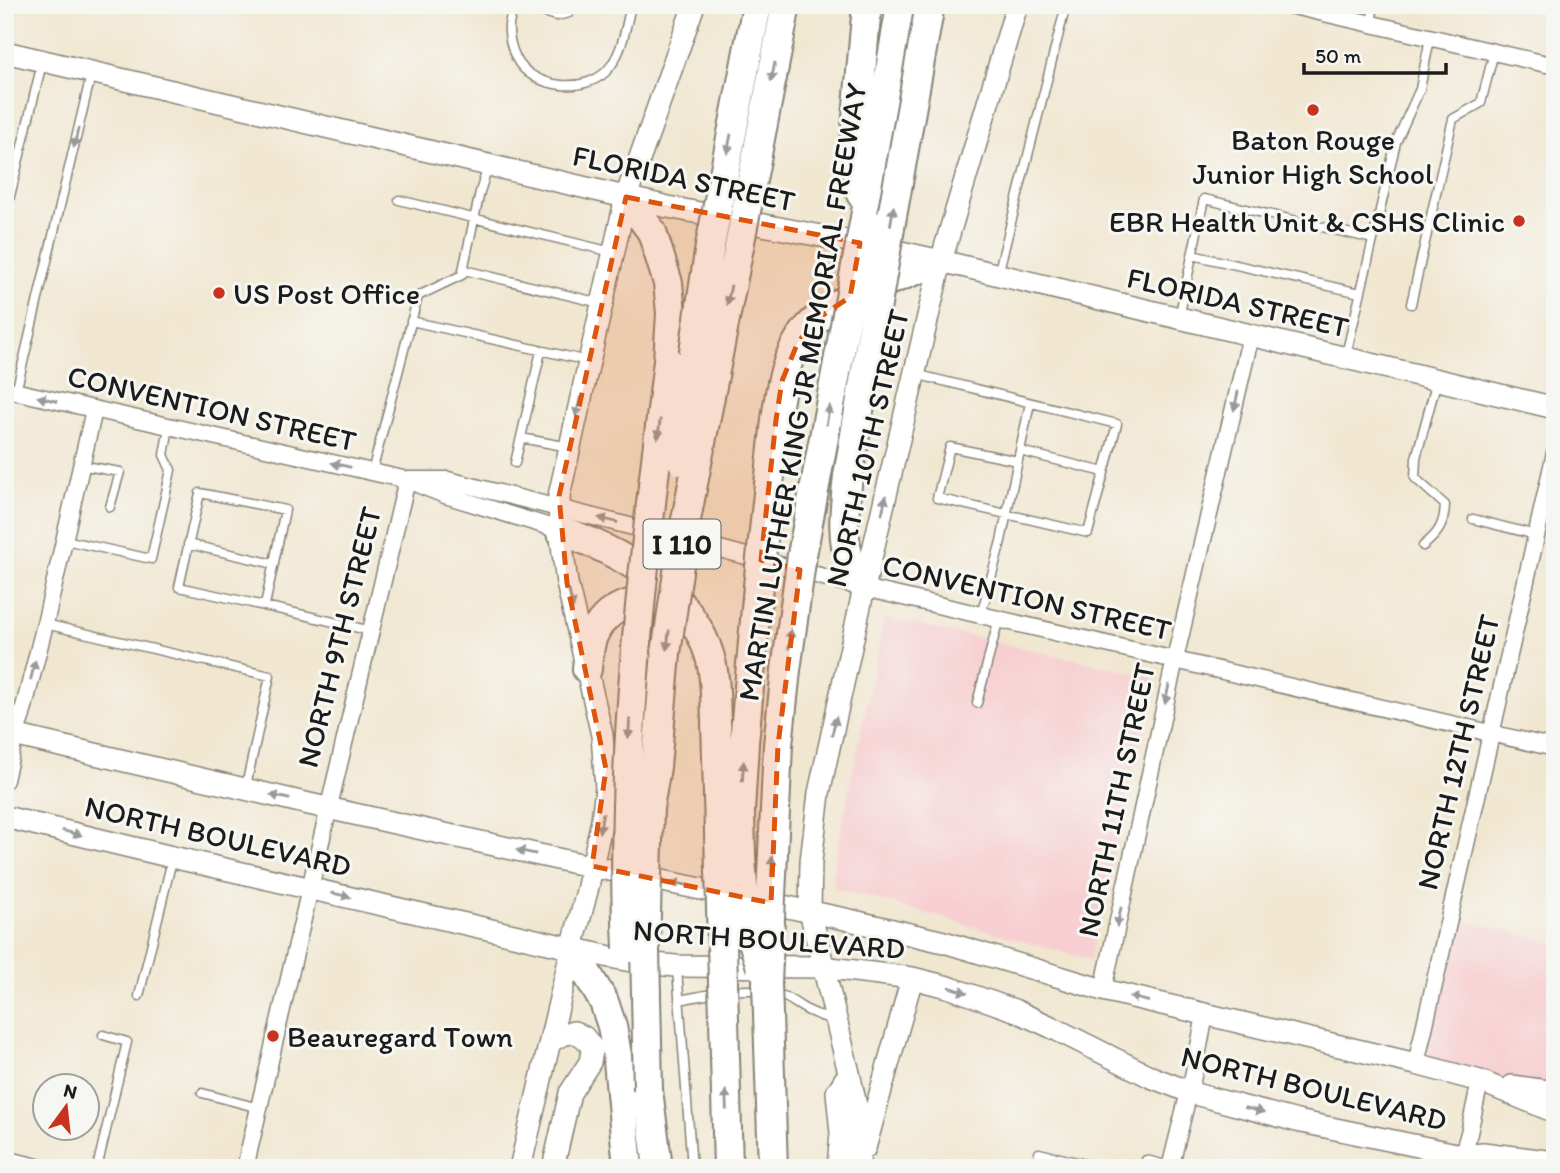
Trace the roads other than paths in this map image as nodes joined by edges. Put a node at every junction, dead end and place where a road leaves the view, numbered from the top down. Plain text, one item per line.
1 (8, 5) edge
2 (515, 5) edge
3 (572, 5) edge
4 (631, 5) edge
5 (757, 5) edge
6 (786, 5) edge
7 (867, 5) edge
8 (901, 5) edge
9 (930, 5) edge
10 (1017, 5) edge
11 (1066, 5) edge
12 (1289, 5) edge
13 (1374, 5) edge
14 (695, 9) edge
15 (1326, 9) edge
16 (5, 17) edge
17 (1371, 24) junction
18 (1430, 37) junction
19 (5, 52) edge
20 (1494, 52) junction
21 (43, 60) junction
22 (1555, 66) edge
23 (91, 72) junction
24 (488, 166) junction
25 (625, 197) junction
26 (399, 200) dead end
27 (5, 217) edge
28 (864, 218) junction
29 (474, 219) junction
30 (1373, 239) junction
31 (612, 252) junction
32 (1192, 256) junction
33 (941, 261) junction
34 (464, 270) junction
35 (998, 275) junction
36 (1360, 293) junction
37 (601, 304) junction
38 (1411, 304) dead end
39 (1179, 318) junction
40 (411, 321) junction
41 (1251, 335) junction
42 (541, 351) junction
43 (1345, 358) junction
44 (588, 361) junction
45 (915, 374) junction
46 (1437, 380) junction
47 (10, 391) edge
48 (1030, 403) junction
49 (1555, 408) edge
50 (94, 410) junction
51 (169, 427) junction
52 (521, 438) junction
53 (569, 447) junction
54 (1020, 451) junction
55 (1555, 453) edge
56 (1018, 461) junction
57 (515, 463) dead end
58 (80, 466) junction
59 (372, 472) junction
60 (1104, 472) junction
61 (407, 480) junction
62 (110, 507) dead end
63 (1007, 515) junction
64 (559, 519) junction
65 (1473, 519) dead end
66 (1536, 534) junction
67 (65, 540) junction
68 (188, 544) junction
69 (1423, 546) dead end
70 (274, 564) junction
71 (678, 565) junction
72 (864, 588) junction
73 (265, 606) junction
74 (688, 615) junction
75 (981, 615) junction
76 (999, 618) junction
77 (45, 624) junction
78 (371, 631) junction
79 (1175, 659) junction
80 (587, 669) junction
81 (977, 703) dead end
82 (1491, 732) junction
83 (10, 734) edge
84 (1555, 748) edge
85 (5, 780) edge
86 (246, 789) junction
87 (329, 808) junction
88 (5, 817) edge
89 (172, 857) junction
90 (593, 866) junction
91 (311, 888) junction
92 (810, 911) junction
93 (572, 948) junction
94 (676, 966) junction
95 (822, 967) junction
96 (912, 978) junction
97 (766, 983) junction
98 (1103, 990) junction
99 (139, 996) dead end
100 (679, 1000) junction
101 (1205, 1015) junction
102 (836, 1022) junction
103 (103, 1035) dead end
104 (550, 1042) junction
105 (1416, 1064) junction
106 (1480, 1082) junction
107 (648, 1090) junction
108 (1188, 1091) junction
109 (1555, 1092) edge
110 (202, 1093) dead end
111 (259, 1108) junction
112 (1555, 1112) edge
113 (1039, 1153) dead end
114 (5, 1159) edge
115 (1460, 1161) edge
116 (1555, 1162) edge
117 (852, 1167) edge
118 (1170, 1167) edge
119 (41, 1168) edge
120 (97, 1168) edge
121 (245, 1168) edge
122 (520, 1168) edge
123 (552, 1168) edge
124 (628, 1168) edge
125 (658, 1168) edge
126 (692, 1168) edge
127 (728, 1168) edge
128 (773, 1168) edge
129 (1102, 1168) edge
130 (1142, 1168) edge
131 (1502, 1168) edge

1 - 16 street
2 - 3 lane
2 - 4 lane
5 -> 71 highway, bridge
6 -> 71 highway, I 110, bridge
7 - 28 highway
8 - 28 highway, MARTIN LUTHER KING JR MEMORIAL FREEWAY
72 -> 9 highway, bridge
10 - 33 main road, NORTH 10TH STREET
11 - 35 lane
12 - 15 street
13 - 17 lane
14 - 25 main road
15 - 17 street
17 - 18 street
18 - 20 street
18 - 30 lane
19 - 21 main road, FLORIDA STREET
20 - 22 street
20 - 38 lane
21 - 23 main road, FLORIDA STREET
21 - 27 lane
23 - 24 main road, FLORIDA STREET
23 -> 47 lane
24 - 25 main road, FLORIDA STREET
24 - 29 lane
25 - 31 main road
25 - 33 main road, FLORIDA STREET
25 -> 107 highway, bridge
26 - 29 lane
97 -> 28 highway, MARTIN LUTHER KING JR MEMORIAL FREEWAY, bridge
29 - 31 lane
29 - 34 lane
30 - 32 lane
30 - 36 lane
31 - 37 main road
32 - 36 lane
32 - 39 lane
33 - 35 main road, FLORIDA STREET
33 - 45 main road, NORTH 10TH STREET
97 -> 33 highway, bridge
34 - 37 lane
34 - 40 lane
35 - 39 main road, FLORIDA STREET
36 - 43 lane
37 - 44 main road
39 - 41 main road, FLORIDA STREET
40 - 42 lane
40 - 59 lane
41 - 43 main road, FLORIDA STREET
41 -> 79 street, NORTH 11TH STREET
42 - 44 lane
42 - 52 lane
43 - 46 main road, FLORIDA STREET
44 -> 53 main road
45 - 48 lane
72 -> 45 main road, NORTH 10TH STREET
46 - 49 main road, FLORIDA STREET
46 - 69 lane
50 -> 47 street, CONVENTION STREET
48 - 54 lane
48 - 60 lane
50 - 51 street, CONVENTION STREET
50 - 58 street
59 -> 51 street, CONVENTION STREET
51 - 67 lane
52 - 53 lane
52 - 57 lane
53 - 64 main road
54 - 56 lane
54 - 60 lane
55 - 66 street, NORTH 12TH STREET
56 - 63 lane
56 - 63 lane
58 - 62 lane
58 - 67 street
59 - 61 street, CONVENTION STREET
60 - 63 lane
61 - 64 street, CONVENTION STREET
61 - 64 street, CONVENTION STREET
61 - 78 street, NORTH 9TH STREET
63 - 75 lane
72 -> 64 street, CONVENTION STREET
64 - 74 highway
64 -> 80 main road
65 - 66 lane
66 - 82 street, NORTH 12TH STREET
67 - 77 street
68 - 70 lane
68 - 70 lane
68 - 73 lane
70 - 73 lane
71 -> 107 highway, I 110, bridge
72 - 75 street, CONVENTION STREET
92 -> 72 main road, NORTH 10TH STREET
73 - 78 lane
74 - 80 highway
127 -> 74 highway, bridge
75 - 76 street, CONVENTION STREET
76 - 79 street, CONVENTION STREET
76 - 81 lane
83 -> 77 street
77 - 86 lane
78 - 87 street, NORTH 9TH STREET
79 - 82 street, CONVENTION STREET
79 -> 98 street, NORTH 11TH STREET
80 -> 90 main road
82 - 84 street, CONVENTION STREET
82 - 105 street, NORTH 12TH STREET
83 - 85 street
83 - 86 main road, NORTH BOULEVARD
87 -> 86 main road, NORTH BOULEVARD
90 -> 87 main road, NORTH BOULEVARD
87 - 91 street, NORTH 9TH STREET
88 -> 89 main road, NORTH BOULEVARD
89 - 91 main road, NORTH BOULEVARD
89 - 99 lane
92 -> 90 main road, NORTH BOULEVARD
90 - 93 main road
91 -> 93 main road, NORTH BOULEVARD
91 - 111 street, NORTH 9TH STREET
92 - 95 main road, NORTH 10TH STREET
92 - 98 main road, NORTH BOULEVARD
93 - 94 main road, NORTH BOULEVARD
93 - 104 main road
93 - 124 highway
94 - 95 main road, NORTH BOULEVARD
94 - 100 lane
95 - 96 main road, NORTH BOULEVARD
95 - 102 main road, NORTH 10TH STREET
96 -> 108 main road, NORTH BOULEVARD
96 - 117 main road
97 - 128 highway, MARTIN LUTHER KING JR MEMORIAL FREEWAY, bridge
101 -> 98 main road, NORTH BOULEVARD
100 - 102 lane
100 - 126 lane
101 - 105 main road, NORTH BOULEVARD
101 - 108 street
102 - 117 main road, NORTH 10TH STREET
103 - 120 lane
104 - 122 main road
104 - 123 main road
105 - 106 main road, NORTH BOULEVARD
106 - 109 main road
106 - 112 main road, NORTH BOULEVARD
106 - 115 street
107 - 125 highway, I 110
108 -> 115 main road, NORTH BOULEVARD
108 - 118 street
110 - 111 lane
111 - 121 street, NORTH 9TH STREET
113 - 129 lane
114 - 119 street
115 - 116 main road, NORTH BOULEVARD
115 - 131 main road
118 - 130 lane

